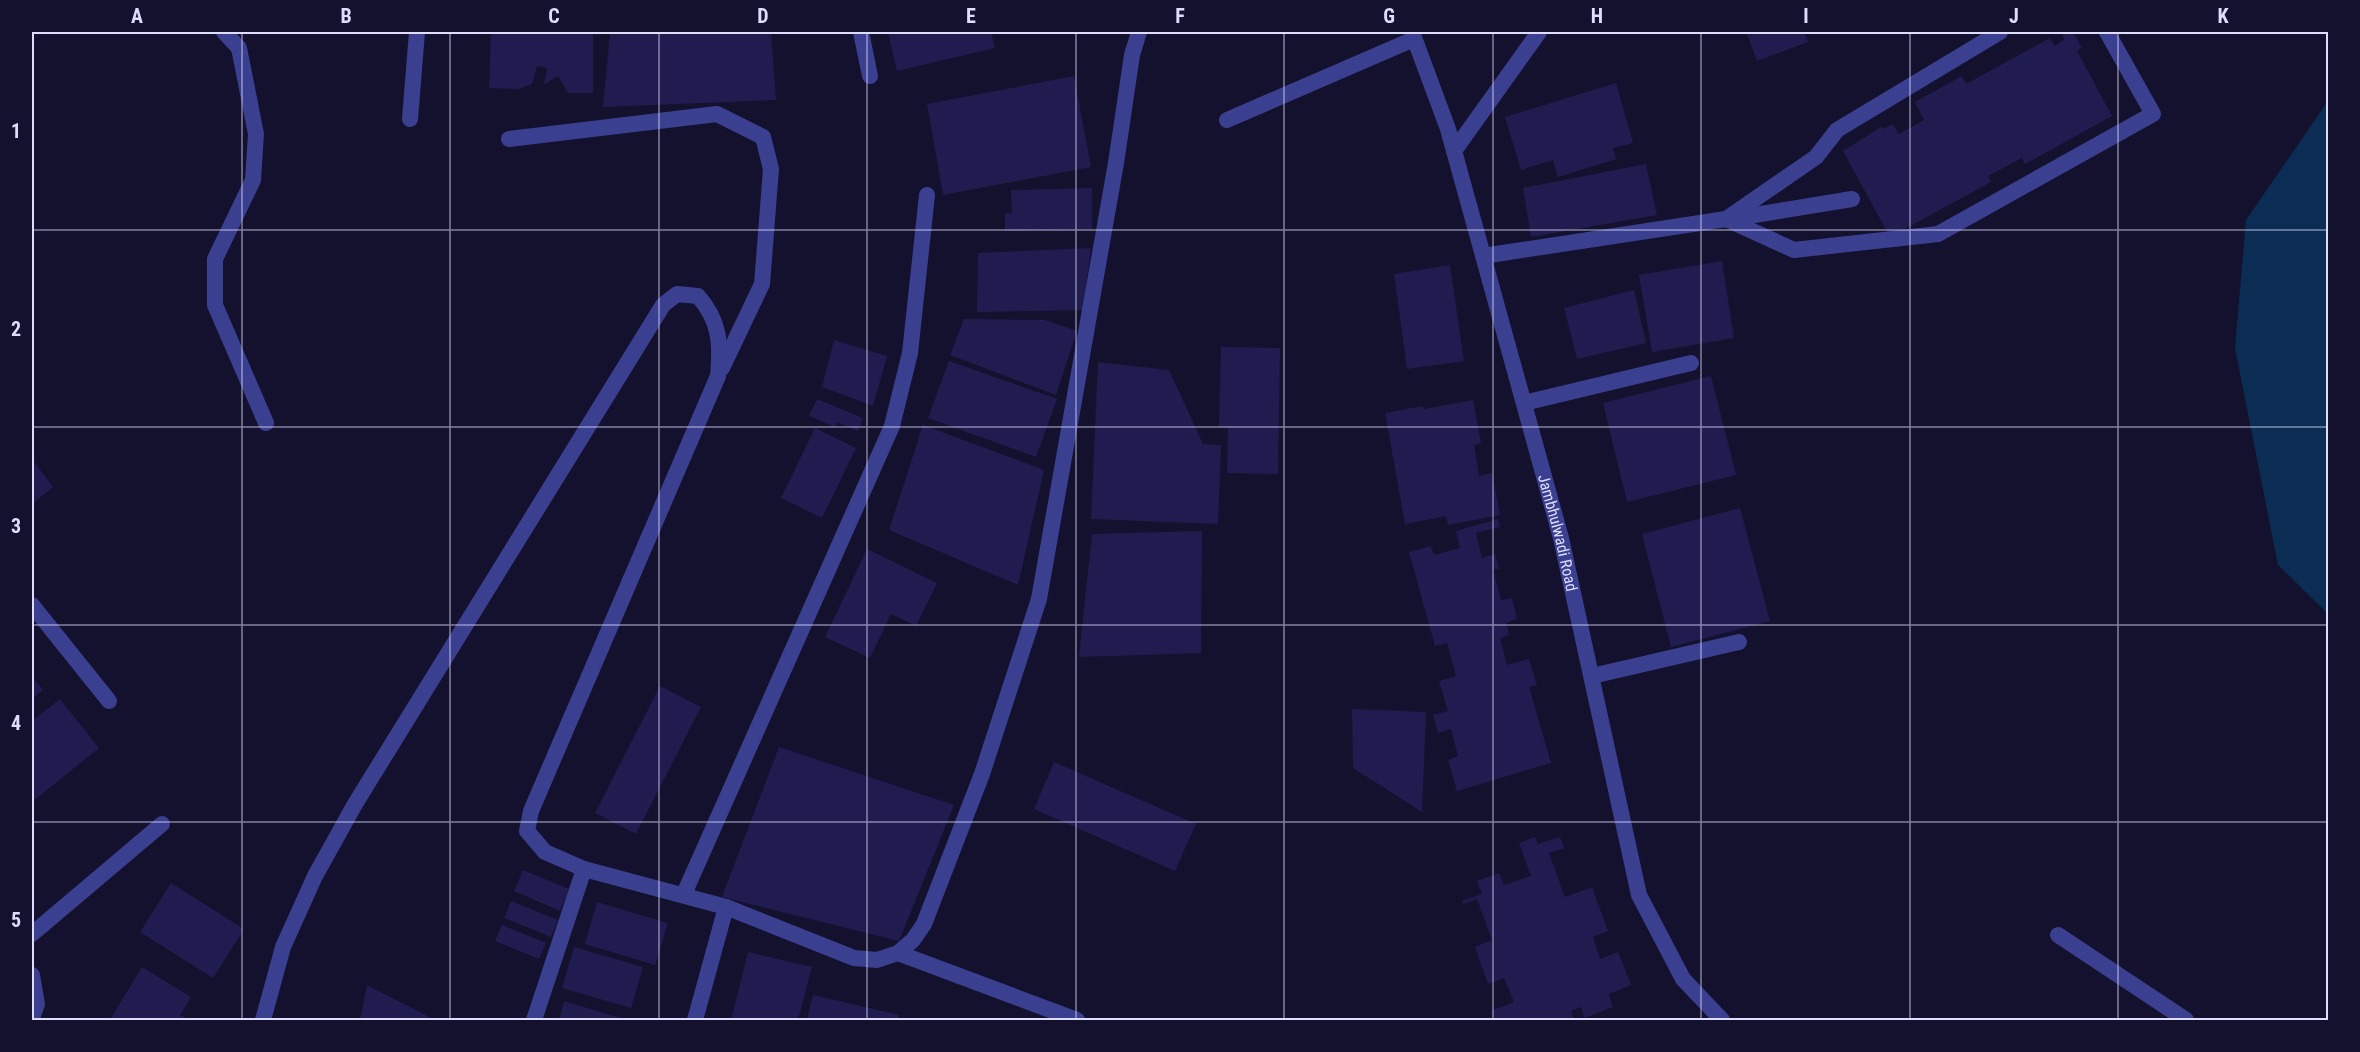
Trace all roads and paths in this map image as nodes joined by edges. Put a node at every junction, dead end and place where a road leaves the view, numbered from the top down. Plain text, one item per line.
1 (224, 32) edge
2 (417, 32) edge
3 (861, 32) edge
4 (1139, 32) edge
5 (1539, 32) edge
6 (2000, 32) edge
7 (2107, 32) edge
8 (1413, 35) edge
9 (870, 76) dead end
10 (410, 119) dead end
11 (1227, 120) dead end
12 (509, 139) dead end
13 (1454, 151) junction
14 (927, 195) dead end
15 (1852, 199) dead end
16 (1726, 219) junction
17 (1483, 256) junction
18 (1691, 363) dead end
19 (718, 376) junction
20 (1524, 403) junction
21 (266, 423) dead end
22 (32, 605) edge
23 (1738, 642) dead end
24 (1592, 676) junction
25 (109, 701) dead end
26 (162, 824) dead end
27 (584, 869) junction
28 (684, 894) junction
29 (726, 907) junction
30 (32, 934) edge
31 (2058, 935) dead end
32 (898, 952) junction
33 (32, 975) edge
34 (32, 1018) edge
35 (263, 1020) edge
36 (534, 1020) edge
37 (695, 1020) edge
38 (1077, 1020) edge
39 (1722, 1020) edge
40 (2187, 1020) edge

1 - 21 street
2 - 10 street
3 - 9 street
4 - 32 street
5 - 13 street
6 - 16 street
7 - 16 street
8 - 11 street
8 - 13 street, Jambhulwadi Road
12 - 19 street
13 - 17 street, Jambhulwadi Road
14 - 28 street
15 - 16 street
16 - 17 street
17 - 20 street, Jambhulwadi Road
18 - 20 street
19 - 27 street
19 - 35 street
20 - 24 street, Jambhulwadi Road
22 - 25 street
23 - 24 street
24 - 39 street, Jambhulwadi Road
26 - 30 street
27 - 28 street
27 - 36 street
28 - 29 street
29 - 32 street
29 - 37 street
31 - 40 street
32 - 38 street
33 - 34 street

